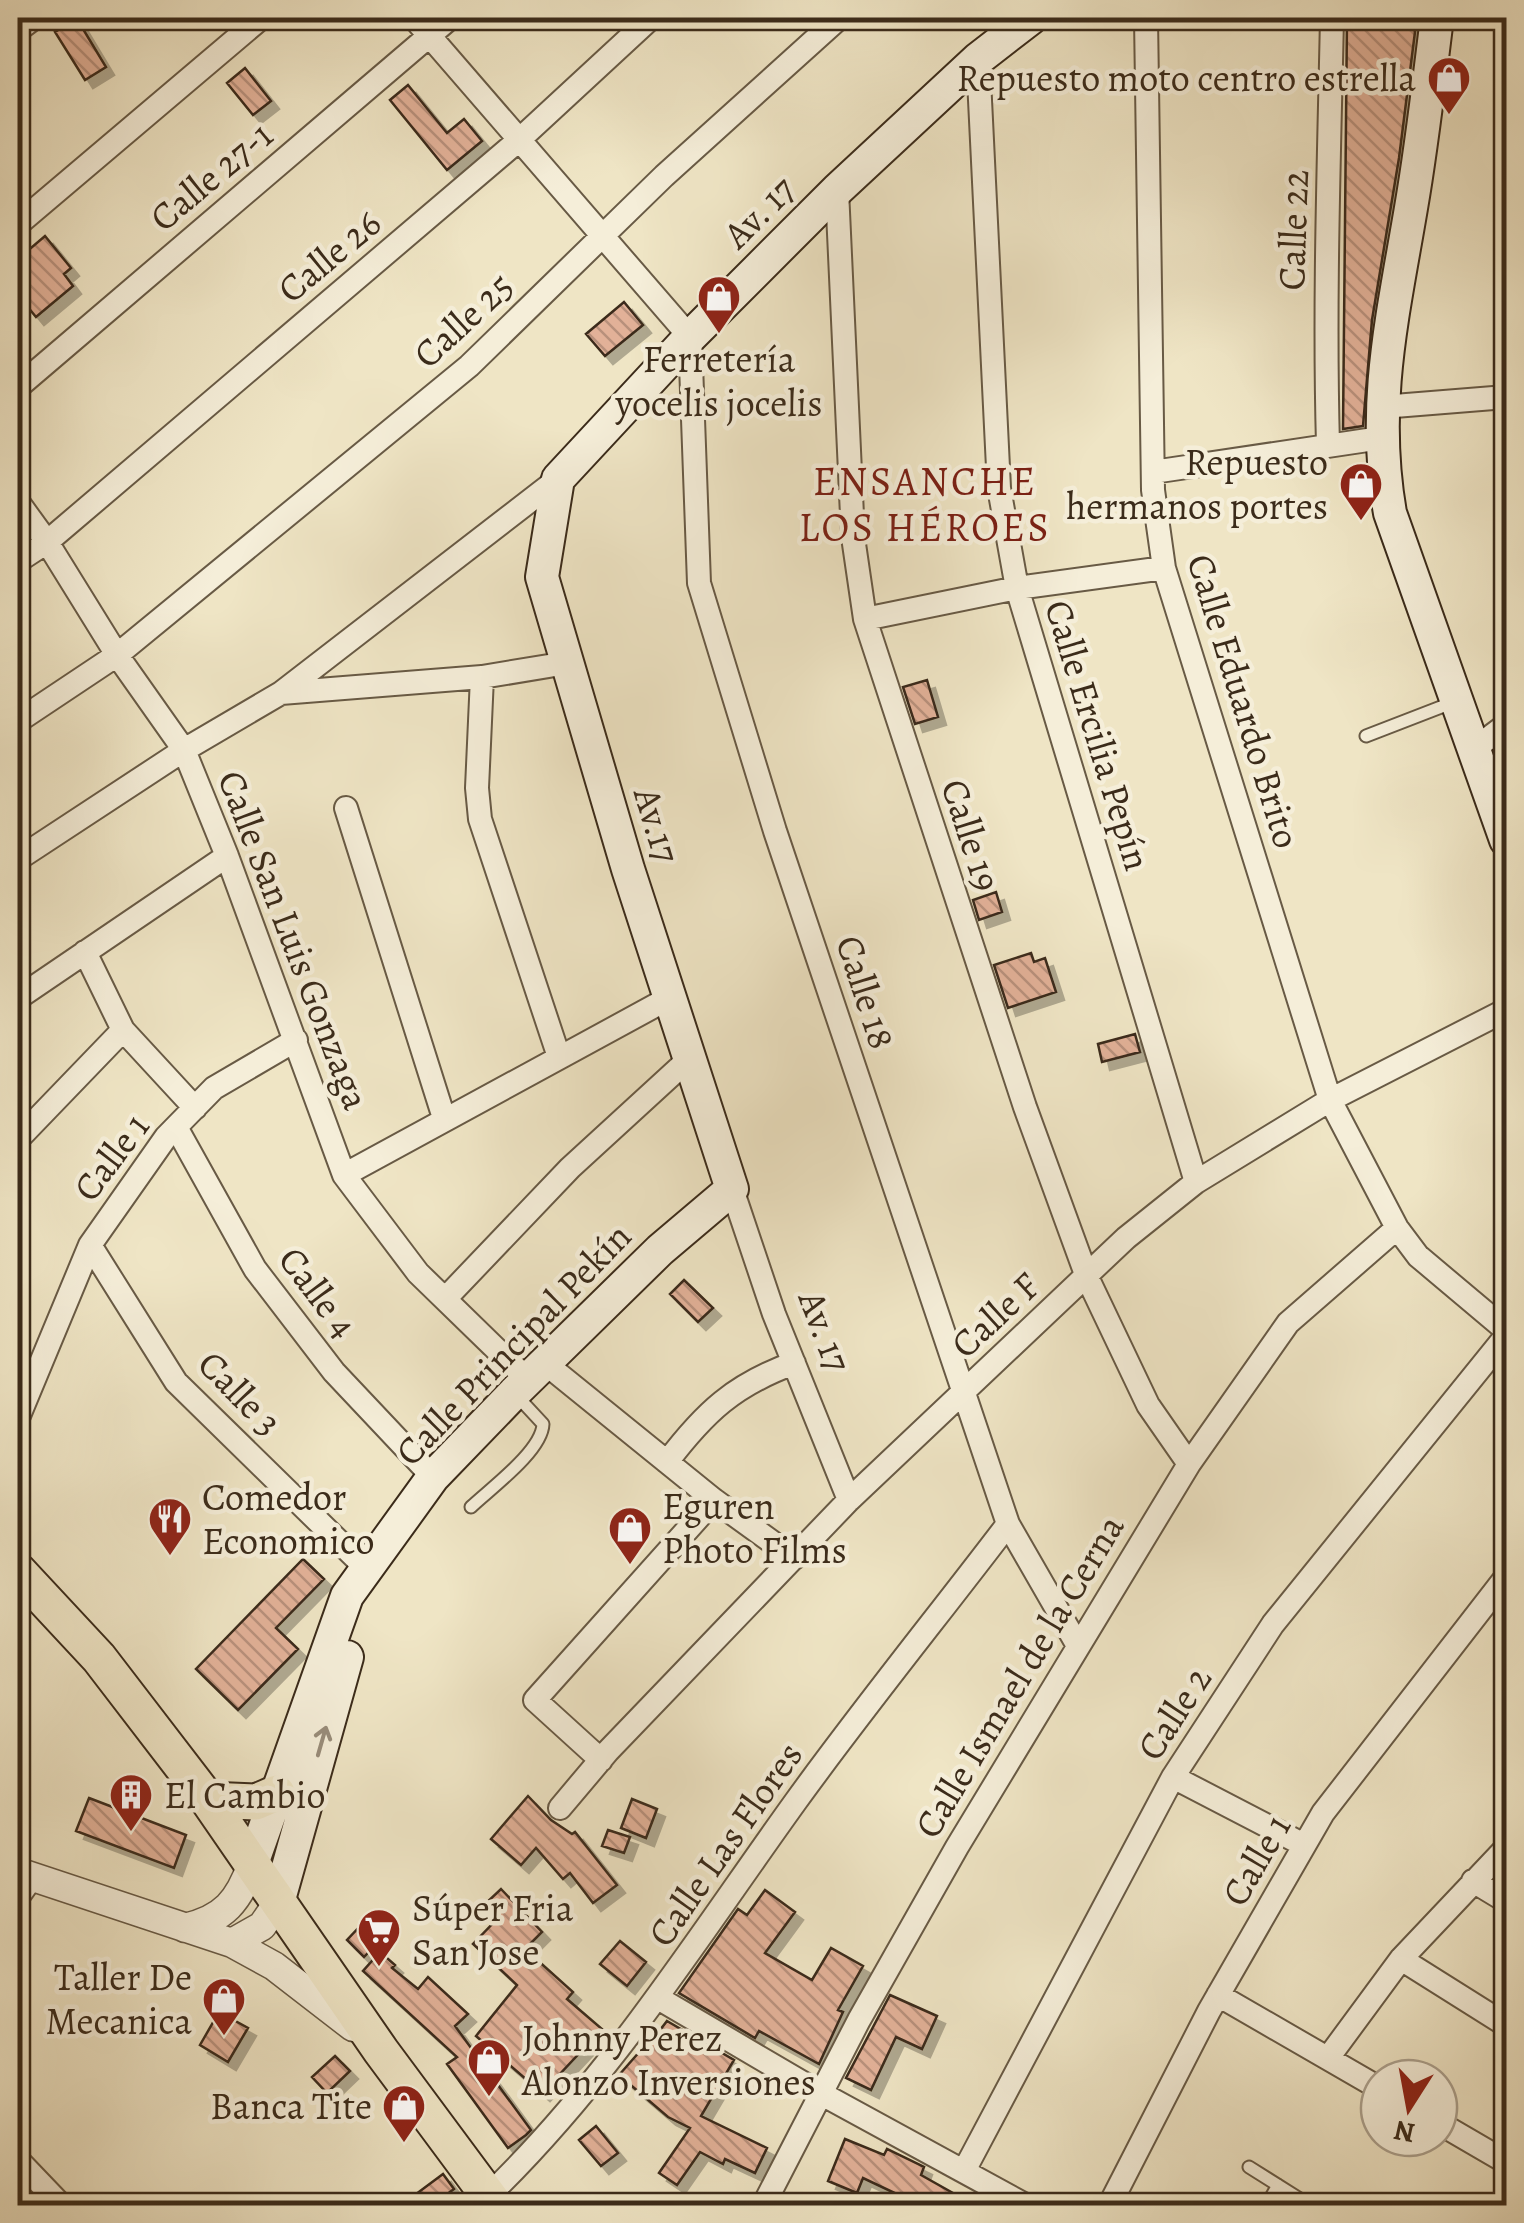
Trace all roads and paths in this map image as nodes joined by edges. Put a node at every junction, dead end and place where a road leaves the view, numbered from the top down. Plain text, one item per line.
1 (34, 18) edge
2 (261, 18) edge
3 (414, 18) edge
4 (450, 18) edge
5 (650, 18) edge
6 (839, 18) edge
7 (1030, 18) edge
8 (1146, 18) edge
9 (1332, 18) edge
10 (1438, 18) edge
11 (18, 30) edge
12 (430, 36) junction
13 (978, 59) junction
14 (520, 140) junction
15 (837, 190) junction
16 (18, 224) edge
17 (602, 236) junction
18 (690, 337) junction
19 (18, 387) edge
20 (1506, 397) edge
21 (1381, 422) junction
22 (1328, 445) junction
23 (1153, 472) junction
24 (558, 479) junction
25 (18, 502) edge
26 (46, 542) junction
27 (18, 561) edge
28 (1164, 568) junction
29 (1017, 588) junction
30 (865, 619) junction
31 (117, 654) junction
32 (567, 663) junction
33 (482, 676) junction
34 (280, 693) junction
35 (1458, 700) junction
36 (18, 721) edge
37 (1506, 724) edge
38 (1366, 736) dead end
39 (184, 750) junction
40 (1474, 750) junction
41 (346, 808) dead end
42 (1506, 840) edge
43 (227, 856) junction
44 (18, 859) edge
45 (85, 952) junction
46 (671, 997) junction
47 (18, 998) edge
48 (1506, 1010) edge
49 (123, 1030) junction
50 (296, 1040) junction
51 (559, 1057) junction
52 (690, 1058) junction
53 (1330, 1100) junction
54 (195, 1108) junction
55 (444, 1118) junction
56 (176, 1127) junction
57 (18, 1139) edge
58 (344, 1174) junction
59 (1196, 1182) junction
60 (732, 1189) junction
61 (1398, 1228) junction
62 (90, 1245) junction
63 (1086, 1277) junction
64 (445, 1299) junction
65 (1506, 1333) edge
66 (794, 1363) junction
67 (529, 1379) junction
68 (965, 1391) junction
69 (18, 1418) edge
70 (666, 1462) junction
71 (1189, 1464) junction
72 (433, 1478) junction
73 (714, 1500) junction
74 (849, 1500) junction
75 (472, 1506) dead end
76 (1008, 1524) junction
77 (794, 1558) junction
78 (366, 1568) junction
79 (18, 1572) edge
80 (1506, 1577) edge
81 (1078, 1644) junction
82 (601, 1760) junction
83 (1173, 1777) junction
84 (277, 1793) junction
85 (208, 1800) junction
86 (560, 1808) dead end
87 (1304, 1845) junction
88 (1506, 1848) edge
89 (252, 1864) junction
90 (1473, 1880) junction
91 (22, 1882) edge
92 (1506, 1901) edge
93 (278, 1903) junction
94 (185, 1928) junction
95 (232, 1944) junction
96 (1400, 1959) junction
97 (1218, 1995) junction
98 (658, 1998) junction
99 (1506, 2026) edge
100 (381, 2051) junction
101 (1328, 2058) junction
102 (1359, 2076) edge
103 (820, 2093) junction
104 (1459, 2134) edge
105 (18, 2160) edge
106 (1506, 2162) edge
107 (1250, 2168) dead end
108 (966, 2170) junction
109 (1278, 2185) junction
110 (492, 2200) edge
111 (62, 2206) edge
112 (764, 2206) edge
113 (1028, 2206) edge
114 (1109, 2206) edge
115 (1266, 2206) edge
116 (1312, 2206) edge

1 - 11 street
2 - 16 street
3 - 12 street
4 - 12 street, Calle 27-1
5 - 14 street, Calle 26
6 - 17 street, Calle 25
7 - 13 main road, Av. 17
8 - 23 street, Calle Eduardo Brito
9 - 22 street, Calle 22
10 - 21 main road
12 - 14 street
12 - 19 street, Calle 27-1
13 - 15 main road, Av. 17
13 - 29 street, Calle Ercilia Pepín
14 - 17 street
14 - 26 street, Calle 26
15 - 18 main road, Av. 17
15 - 30 street, Calle 19
17 - 18 street
17 - 31 street, Calle 25
18 - 24 main road, Av. 17
18 - 68 street, Calle 18
20 - 21 street
21 - 22 street
21 - 35 main road
22 - 23 street
23 - 28 street, Calle Eduardo Brito
24 - 32 main road, Av.17
24 - 34 street
25 - 26 street, Calle San Luis Gonzaga
26 - 27 street, Calle 26
26 - 31 street, Calle San Luis Gonzaga
28 - 29 street
28 - 53 street, Calle Eduardo Brito
29 - 30 street
29 - 59 street, Calle Ercilia Pepín
30 - 63 street, Calle 19
31 - 36 street, Calle 25
31 - 39 street, Calle San Luis Gonzaga
32 - 33 street
32 - 46 main road, Av.17
33 - 34 street
33 - 51 street
34 - 39 street
35 - 38 lane
35 - 40 main road
37 - 40 street
39 - 43 street, Calle San Luis Gonzaga
39 - 44 street
40 - 42 main road
41 - 55 street
43 - 45 street
43 - 50 street, Calle San Luis Gonzaga
45 - 47 street
45 - 49 street
46 - 51 street
46 - 52 main road, Av.17
48 - 53 street, Calle F
49 - 54 street
49 - 57 street
50 - 54 street, Calle 1
50 - 58 street, Calle San Luis Gonzaga
51 - 55 street
52 - 60 main road, Av.17
52 - 64 street
53 - 59 street, Calle F
53 - 61 street, Calle Eduardo Brito
54 - 56 street, Calle 1
55 - 58 street
56 - 62 street, Calle 1
56 - 72 street, Calle 4
58 - 64 street, Calle San Luis Gonzaga
59 - 63 street, Calle F
60 - 66 street, Av. 17
60 - 67 main road, Calle Principal Pekín
61 - 65 street, Calle Eduardo Brito
61 - 71 street, Calle Ismael de la Cerna
62 - 69 street, Calle 1
62 - 78 street, Calle 3
63 - 68 street, Calle F
63 - 71 street, Calle 19
64 - 67 street, Calle San Luis Gonzaga
65 - 83 street, Calle 2
66 - 70 street
66 - 74 street, Av. 17
67 - 70 street, Calle San Luis Gonzaga
67 - 72 main road, Calle Principal Pekín
67 - 75 lane
68 - 74 street, Calle F
68 - 76 street, Calle 18
70 - 73 street, Calle San Luis Gonzaga
71 - 81 street, Calle Ismael de la Cerna
72 - 78 main road, Calle Principal Pekín
73 - 77 street, Calle San Luis Gonzaga
73 - 82 street
74 - 77 street, Calle F
76 - 81 street, Calle 18
76 - 98 street, Calle Las Flores
77 - 82 street, Calle F
78 - 84 main road, Calle Principal Pekín
93 -> 78 main road, Calle Principal Pekín
79 - 85 main road
80 - 87 street, Calle 1
81 - 103 street, Calle Ismael de la Cerna
82 - 86 street, Calle F
83 - 87 street
83 - 108 street, Calle 2
84 - 85 main road
84 - 89 main road, Calle Principal Pekín
85 - 89 main road
87 - 97 street, Calle 1
88 - 90 street
89 - 93 main road
89 - 94 street
90 - 92 street
90 - 96 street
91 - 94 street
93 - 95 street
93 - 100 main road
94 - 95 street
95 - 100 street
96 - 99 street
96 - 101 street
97 - 101 street
97 - 114 street, Calle 1
98 - 103 street
98 - 110 street, Calle Las Flores
100 - 110 main road
101 - 102 street
103 - 108 street
103 - 112 street, Calle Ismael de la Cerna
104 - 106 street
105 - 111 street
107 - 109 lane
108 - 113 street
109 - 115 lane
109 - 116 lane

